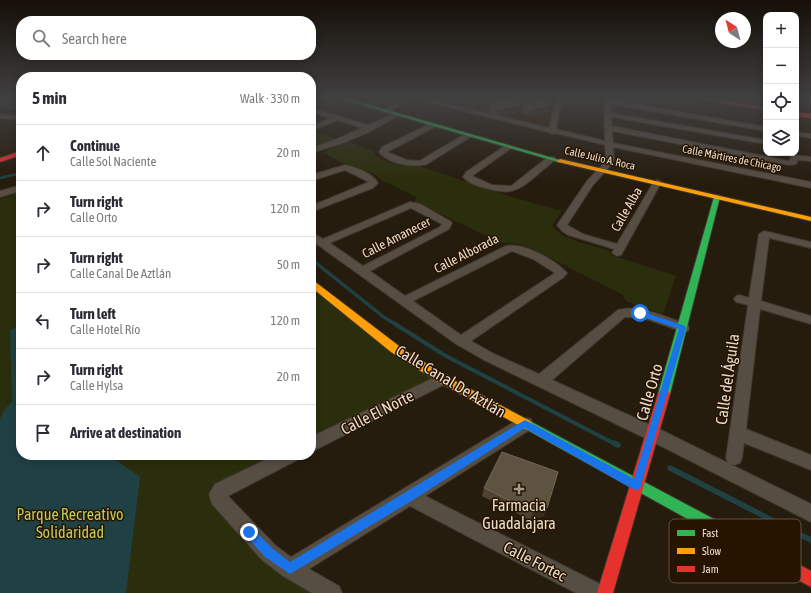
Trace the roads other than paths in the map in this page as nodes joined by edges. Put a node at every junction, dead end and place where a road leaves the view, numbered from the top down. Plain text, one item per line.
1 (363, 126) edge
2 (375, 126) edge
3 (433, 126) joint
4 (526, 126) edge
5 (553, 126) edge
6 (674, 126) edge
7 (748, 126) edge
8 (370, 128) junction
9 (609, 128) joint
10 (763, 128) edge
11 (552, 132) junction
12 (799, 134) edge
13 (468, 136) junction
14 (811, 136) edge
15 (763, 141) edge
16 (609, 144) junction
17 (508, 147) junction
18 (316, 149) edge
19 (16, 155) edge
20 (551, 159) junction
21 (811, 159) edge
22 (0, 160) edge
23 (601, 171) junction
24 (316, 177) edge
25 (657, 183) junction
26 (811, 185) edge
27 (16, 189) edge
28 (0, 194) edge
29 (718, 197) junction
30 (316, 206) edge
31 (811, 218) edge
32 (316, 239) edge
33 (322, 243) junction
34 (811, 245) edge
35 (362, 271) junction
36 (316, 287) edge
37 (740, 299) dead end
38 (404, 301) junction
39 (755, 304) junction
40 (811, 320) edge
41 (683, 328) junction
42 (461, 341) junction
43 (442, 379) junction
44 (540, 382) junction
45 (525, 424) junction
46 (738, 433) junction
47 (653, 434) junction
48 (316, 442) edge
49 (734, 458) dead end
50 (281, 460) edge
51 (811, 463) edge
52 (637, 486) junction
53 (409, 497) junction
54 (811, 512) edge
55 (699, 519) edge
56 (290, 569) junction
57 (801, 574) edge
58 (811, 579) edge
59 (332, 593) edge
60 (597, 593) edge
61 (605, 593) edge

1 - 8 street
2 - 8 street
3 - 13 street, Calle Julio A. Roca
3 - 13 street
4 - 11 street, Calle Mártires de Chicago
5 - 11 street
6 - 15 street
7 - 10 street
8 - 18 street
9 - 16 street
9 - 21 street
11 - 16 street, Calle Mártires de Chicago
12 - 14 street
13 - 17 street, Calle Julio A. Roca
16 - 23 street
16 - 26 street, Calle Mártires de Chicago
17 - 20 street, Calle Julio A. Roca
17 - 20 street
19 - 22 street
20 - 23 street, Calle Julio A. Roca
23 - 25 street, Calle Julio A. Roca
23 - 25 street, Calle Alba
24 - 30 street
25 - 29 street, Calle Julio A. Roca
27 - 28 street
29 - 31 street, Calle Julio A. Roca
29 - 41 street, Calle Orto
32 - 33 street
33 - 35 street
33 - 35 street, Calle Amanecer
34 - 39 street, Calle del Águila
35 - 38 street
36 - 43 street, Calle Canal De Aztlán
37 - 39 street
38 - 42 street
38 - 42 street, Calle Alborada
39 - 40 street
39 - 46 street, Calle del Águila
41 - 44 street
41 - 47 street, Calle Orto
42 - 44 street
43 - 45 street, Calle Canal De Aztlán
43 - 48 street, Calle El Norte
44 - 47 street
45 - 52 street, Calle Canal De Aztlán
45 - 53 street
46 - 49 street, Calle del Águila
46 - 51 street
47 - 52 street, Calle Orto
47 - 54 street
50 - 56 street
52 - 55 street, Calle Canal De Aztlán
52 - 61 street, Calle Orto
53 - 56 street
53 - 60 street, Calle Fortec
56 - 59 street
57 - 58 street, Calle Canal De Aztlán

